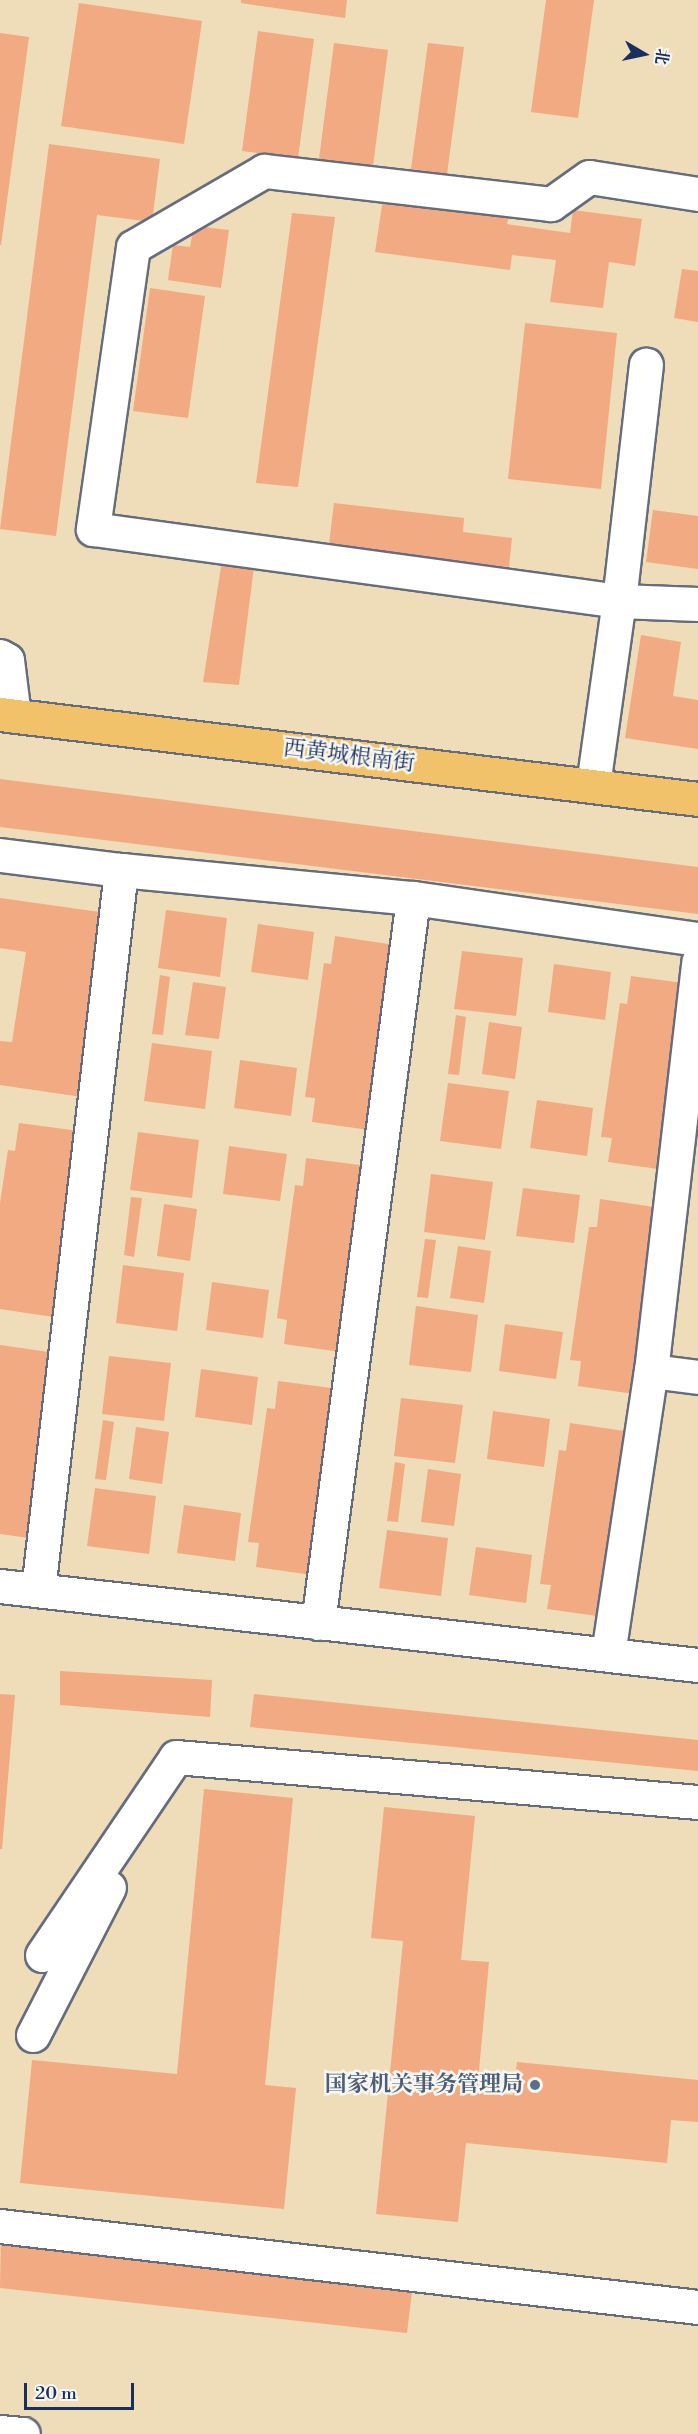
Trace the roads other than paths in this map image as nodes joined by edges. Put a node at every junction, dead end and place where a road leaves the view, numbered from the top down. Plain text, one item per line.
1 (698, 194) edge
2 (646, 365) dead end
3 (619, 601) junction
4 (698, 604) edge
5 (0, 656) edge
6 (7, 715) edge
7 (593, 785) junction
8 (698, 799) edge
9 (0, 855) edge
10 (121, 870) junction
11 (414, 898) junction
12 (698, 939) edge
13 (698, 962) edge
14 (651, 1371) junction
15 (698, 1377) edge
16 (0, 1586) edge
17 (38, 1590) junction
18 (318, 1623) junction
19 (608, 1654) junction
20 (698, 1665) edge
21 (176, 1757) junction
22 (698, 1802) edge
23 (42, 1955) dead end
24 (33, 2035) dead end
25 (0, 2226) edge
26 (698, 2307) edge
27 (0, 2432) edge
28 (22, 2434) edge

1 - 3 street
2 - 3 street
3 - 4 street
3 - 7 street
5 - 6 street
6 - 7 main road, 西黄城根南街
7 - 8 main road, 西黄城根南街
9 - 10 street
10 - 11 street
10 - 17 street
11 - 12 street
11 - 18 street
13 - 14 street
14 - 15 street
14 - 19 street
16 - 17 street
17 - 18 street
18 - 19 street
19 - 20 street
21 - 22 street
21 - 23 street
21 - 24 street
25 - 26 street
27 - 28 street

